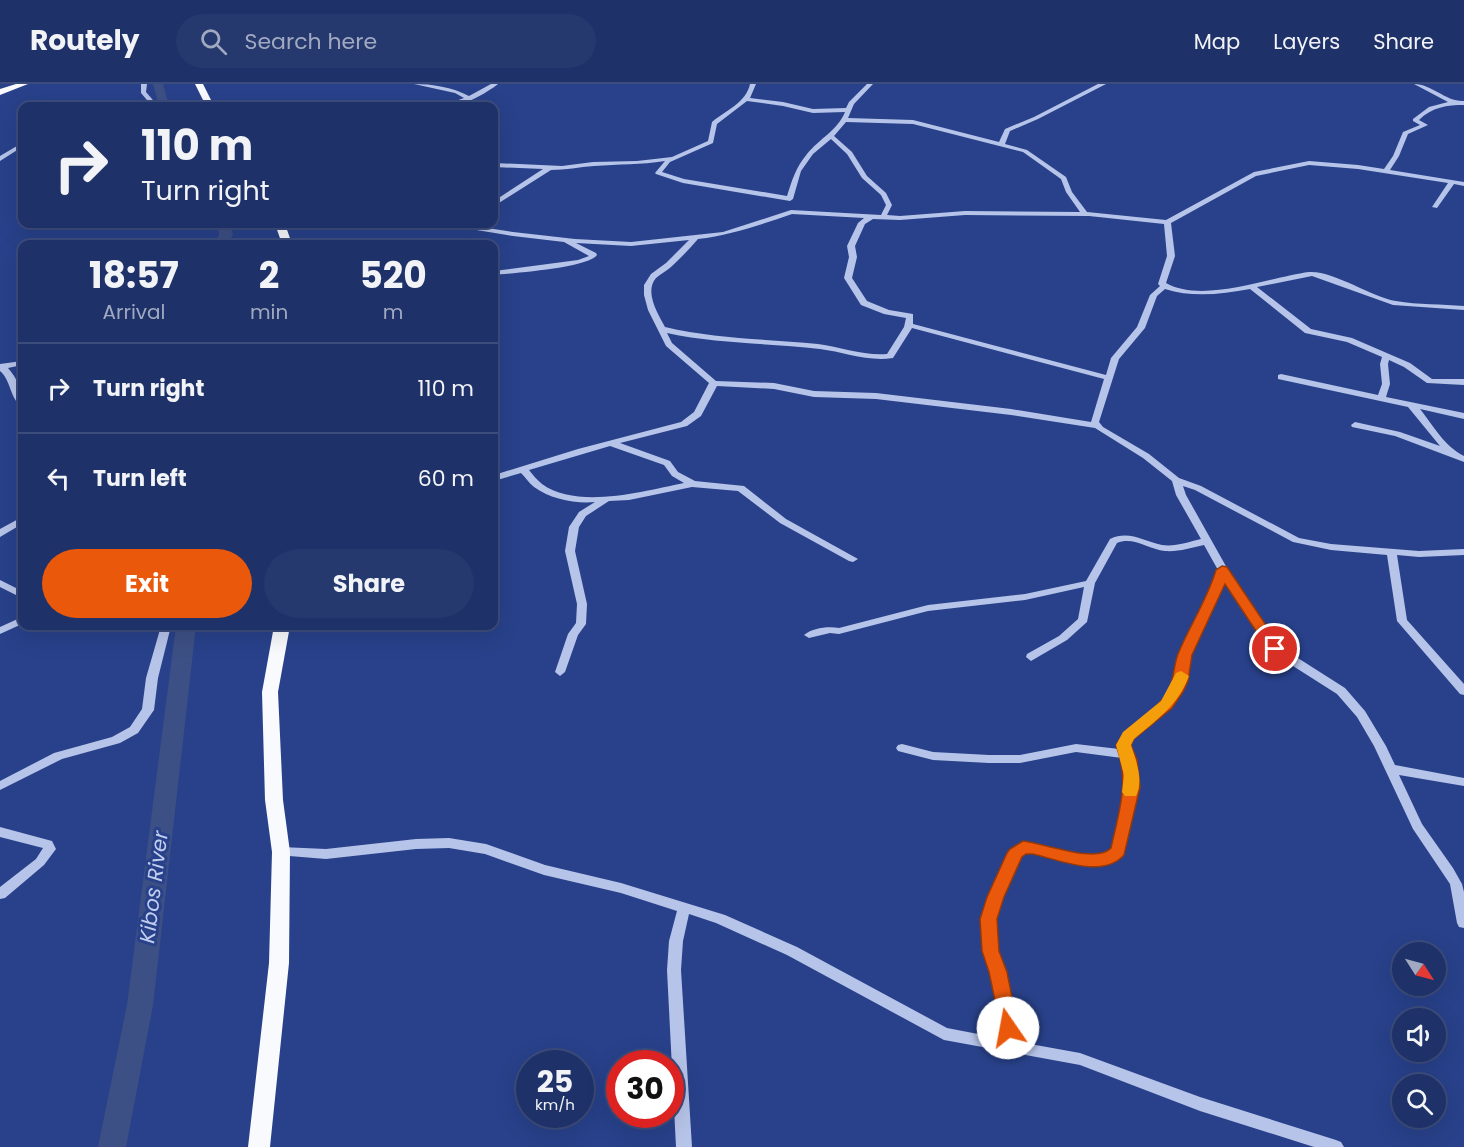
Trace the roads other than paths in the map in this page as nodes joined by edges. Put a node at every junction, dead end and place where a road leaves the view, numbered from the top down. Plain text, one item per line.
1 (24, 84) edge
2 (144, 84) edge
3 (199, 84) edge
4 (417, 84) edge
5 (495, 84) edge
6 (753, 84) edge
7 (870, 84) edge
8 (1103, 84) edge
9 (1417, 84) edge
10 (0, 92) edge
11 (469, 98) junction
12 (745, 99) junction
13 (151, 102) edge
14 (208, 102) edge
15 (457, 102) edge
16 (1454, 103) junction
17 (1464, 106) edge
18 (848, 110) junction
19 (843, 120) junction
20 (831, 136) junction
21 (1001, 145) junction
22 (18, 148) edge
23 (677, 157) junction
24 (0, 159) edge
25 (498, 165) edge
26 (549, 168) junction
27 (1386, 172) junction
28 (1452, 182) junction
29 (1464, 184) edge
30 (498, 201) edge
31 (1435, 207) dead end
32 (1085, 214) junction
33 (872, 216) junction
34 (883, 217) junction
35 (1167, 222) junction
36 (482, 228) edge
37 (695, 238) junction
38 (565, 240) junction
39 (498, 272) edge
40 (1164, 286) junction
41 (1253, 288) junction
42 (1464, 308) edge
43 (914, 326) dead end
44 (663, 329) junction
45 (1387, 356) junction
46 (18, 364) edge
47 (0, 367) edge
48 (1281, 377) dead end
49 (1109, 378) junction
50 (1464, 382) edge
51 (714, 383) junction
52 (18, 397) edge
53 (1381, 399) junction
54 (1410, 404) junction
55 (1464, 416) edge
56 (1355, 425) dead end
57 (1096, 426) junction
58 (610, 443) junction
59 (1450, 453) junction
60 (1464, 459) edge
61 (522, 469) junction
62 (498, 477) edge
63 (1176, 480) junction
64 (693, 484) junction
65 (605, 500) junction
66 (18, 522) edge
67 (0, 534) edge
68 (1206, 541) junction
69 (1392, 552) junction
70 (1464, 552) edge
71 (853, 559) dead end
72 (1222, 570) junction
73 (0, 583) edge
74 (1090, 583) junction
75 (18, 593) edge
76 (18, 622) edge
77 (165, 630) edge
78 (281, 630) edge
79 (0, 631) edge
80 (809, 635) dead end
81 (1031, 657) dead end
82 (560, 672) dead end
83 (1464, 692) edge
84 (903, 748) dead end
85 (1128, 754) junction
86 (1391, 769) junction
87 (1464, 782) edge
88 (0, 786) edge
89 (0, 832) edge
90 (281, 852) junction
91 (0, 894) edge
92 (684, 908) junction
93 (1464, 923) edge
94 (1013, 1047) junction
95 (259, 1147) edge
96 (684, 1147) edge
97 (1336, 1147) edge

1 - 10 main road
2 - 13 street
3 - 14 main road
4 - 11 street
5 - 11 street
6 - 12 street
7 - 18 street
8 - 21 street
9 - 16 street
11 - 15 street
12 - 18 street
12 - 23 street
16 - 17 street
16 - 27 street
18 - 19 street
19 - 20 street
19 - 21 street
20 - 23 street
20 - 34 street
21 - 32 street
22 - 24 street
23 - 26 street
25 - 26 street
26 - 30 street
27 - 28 street
27 - 35 street
28 - 29 street
28 - 31 street
32 - 34 street
32 - 35 street
33 - 34 street
33 - 37 street
33 - 44 street
35 - 40 street
36 - 38 street
37 - 38 street
37 - 44 street
38 - 39 street
40 - 41 street
40 - 49 street
41 - 42 street
41 - 45 street
43 - 49 street
44 - 51 street
45 - 50 street
45 - 53 street
46 - 47 street
47 - 52 street
48 - 53 street
49 - 57 street
51 - 57 street
51 - 58 street
53 - 54 street
54 - 55 street
54 - 59 street
56 - 59 street
57 - 63 street
58 - 61 street
58 - 64 street
59 - 60 street
61 - 62 street
61 - 65 street
63 - 68 street
63 - 69 street
64 - 65 street
64 - 71 street
65 - 82 street
66 - 67 street
68 - 72 street
68 - 74 street
69 - 70 street
69 - 83 street
72 - 85 street
72 - 86 street
73 - 75 street
74 - 80 street
74 - 81 street
76 - 79 street
77 - 88 street
78 - 90 main road
84 - 85 street
85 - 94 street
86 - 87 street
86 - 93 street
89 - 91 street
90 - 92 street
90 - 95 main road
92 - 94 street
92 - 96 street
94 - 97 street

